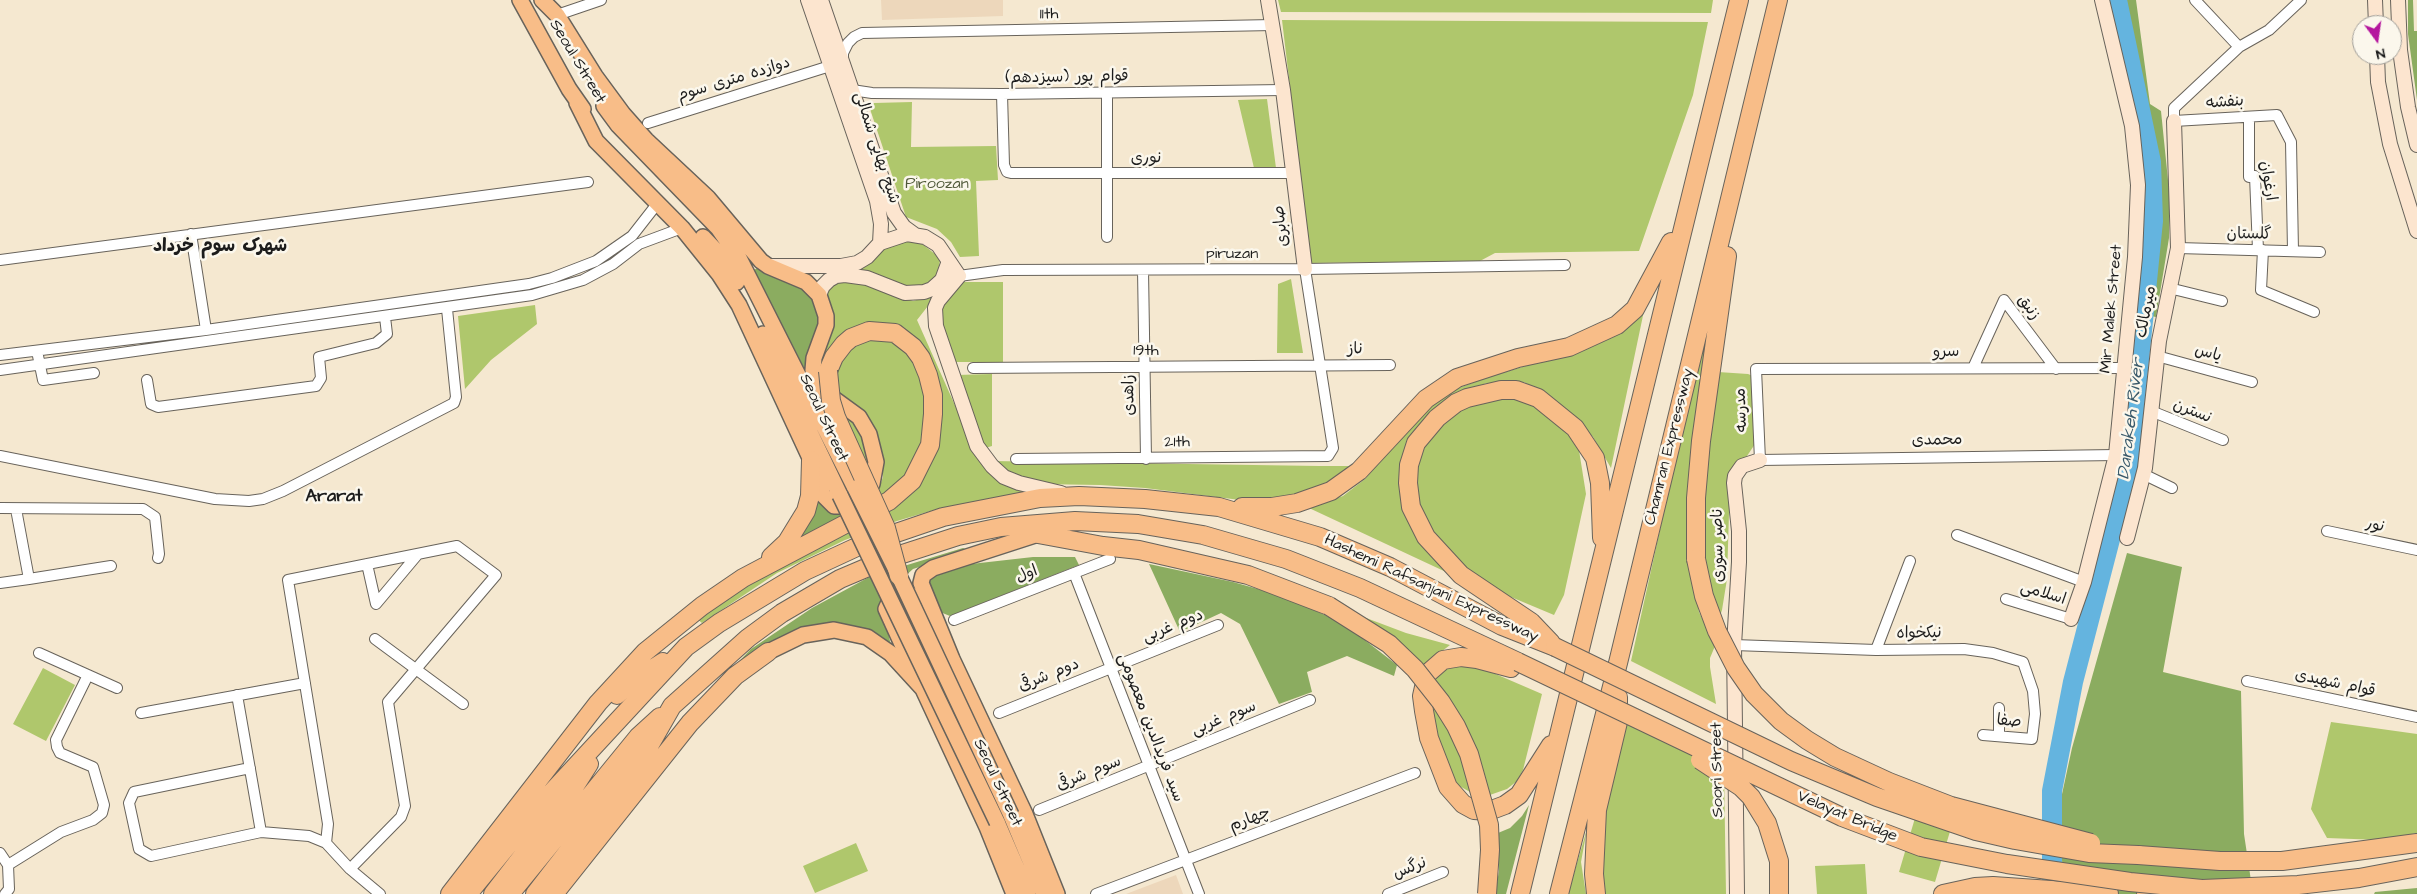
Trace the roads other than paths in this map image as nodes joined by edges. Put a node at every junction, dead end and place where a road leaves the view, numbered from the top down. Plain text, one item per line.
1 (520, 0) edge
2 (541, 0) edge
3 (601, 0) edge
4 (808, 0) edge
5 (821, 0) edge
6 (1268, 0) edge
7 (1738, 0) edge
8 (1778, 0) edge
9 (2102, 0) edge
10 (2196, 0) edge
11 (2375, 0) edge
12 (2398, 0) edge
13 (2300, 1) edge
14 (557, 15) junction
15 (2376, 15) edge
16 (1273, 26) junction
17 (2239, 47) junction
18 (836, 64) junction
19 (2377, 65) edge
20 (852, 90) junction
21 (1282, 90) junction
22 (1108, 92) junction
23 (1002, 94) junction
24 (577, 103) junction
25 (2249, 116) junction
26 (2174, 121) junction
27 (648, 123) dead end
28 (2417, 145) edge
29 (1293, 172) junction
30 (1107, 175) junction
31 (588, 182) dead end
32 (657, 204) junction
33 (1729, 206) junction
34 (1684, 217) junction
35 (682, 228) junction
36 (2417, 232) edge
37 (191, 234) junction
38 (915, 235) junction
39 (1107, 236) dead end
40 (880, 243) junction
41 (2178, 248) junction
42 (2261, 250) junction
43 (2293, 251) junction
44 (2320, 252) dead end
45 (0, 260) edge
46 (949, 261) junction
47 (1565, 265) dead end
48 (768, 266) junction
49 (1305, 269) junction
50 (1143, 270) junction
51 (959, 276) junction
52 (2169, 288) junction
53 (819, 295) junction
54 (2222, 301) dead end
55 (390, 302) junction
56 (447, 309) junction
57 (2314, 312) dead end
58 (389, 316) junction
59 (206, 330) junction
60 (37, 351) junction
61 (0, 355) edge
62 (2157, 356) junction
63 (1390, 364) dead end
64 (40, 366) junction
65 (1320, 366) junction
66 (1145, 367) junction
67 (973, 368) dead end
68 (1767, 368) joint
69 (1973, 368) junction
70 (2056, 368) junction
71 (2125, 368) junction
72 (0, 370) edge
73 (94, 373) dead end
74 (147, 380) dead end
75 (2252, 382) dead end
76 (2151, 411) junction
77 (2223, 440) dead end
78 (1333, 448) joint
79 (2116, 455) junction
80 (0, 456) edge
81 (1016, 459) dead end
82 (1146, 459) junction
83 (811, 460) junction
84 (1760, 460) junction
85 (2143, 474) junction
86 (2172, 488) dead end
87 (1079, 496) junction
88 (1219, 507) junction
89 (0, 508) edge
90 (16, 509) junction
91 (1115, 523) junction
92 (2327, 531) dead end
93 (1038, 534) junction
94 (1956, 535) dead end
95 (958, 536) junction
96 (2127, 538) dead end
97 (2417, 550) edge
98 (418, 554) junction
99 (158, 558) dead end
100 (1110, 559) dead end
101 (1603, 561) junction
102 (1910, 561) dead end
103 (368, 564) junction
104 (111, 566) dead end
105 (1074, 573) junction
106 (899, 576) junction
107 (743, 578) junction
108 (29, 579) junction
109 (2084, 582) junction
110 (0, 583) edge
111 (2006, 599) dead end
112 (2071, 619) joint
113 (954, 620) dead end
114 (1218, 625) dead end
115 (375, 639) dead end
116 (1734, 645) junction
117 (1555, 647) junction
118 (686, 648) junction
119 (1876, 650) junction
120 (768, 652) joint
121 (39, 653) dead end
122 (952, 660) junction
123 (1518, 662) joint
124 (1618, 664) junction
125 (1111, 668) junction
126 (416, 669) junction
127 (88, 675) junction
128 (1556, 681) junction
129 (2247, 681) dead end
130 (305, 683) junction
131 (117, 688) dead end
132 (923, 689) junction
133 (237, 695) junction
134 (1310, 700) dead end
135 (463, 704) dead end
136 (672, 706) junction
137 (1999, 708) dead end
138 (141, 713) dead end
139 (998, 713) dead end
140 (2417, 717) edge
141 (1645, 725) junction
142 (1561, 727) junction
143 (1983, 735) dead end
144 (606, 736) junction
145 (1999, 736) junction
146 (2032, 739) joint
147 (1149, 766) junction
148 (250, 768) junction
149 (1415, 773) dead end
150 (543, 777) junction
151 (1040, 810) dead end
152 (261, 832) junction
153 (326, 843) junction
154 (2417, 843) edge
155 (0, 853) edge
156 (2138, 855) junction
157 (1186, 860) junction
158 (8, 864) junction
159 (2417, 867) edge
160 (350, 869) junction
161 (1443, 872) dead end
162 (2202, 889) junction
163 (1738, 893) edge
164 (5, 894) edge
165 (380, 894) edge
166 (450, 894) edge
167 (468, 894) edge
168 (493, 894) edge
169 (510, 894) edge
170 (535, 894) edge
171 (554, 894) edge
172 (1014, 894) edge
173 (1028, 894) edge
174 (1044, 894) edge
175 (1057, 894) edge
176 (1096, 894) edge
177 (1199, 894) edge
178 (1388, 894) edge
179 (1487, 894) edge
180 (1520, 894) edge
181 (1559, 894) edge
182 (1596, 894) edge
183 (1779, 894) edge
184 (1944, 894) edge
185 (2109, 894) edge
186 (2146, 894) edge

1 - 24 main road, Seoul Street
2 - 14 main road
2 - 106 main road, Seoul Street, bridge
3 - 14 street
4 - 18 street
5 - 18 street
6 - 16 street, صابری
7 - 34 highway
8 - 33 highway, Chamran Expressway
9 - 71 street, Mir Malek Street
10 - 17 street
11 - 15 street
12 - 28 street
13 - 17 street
14 - 48 main road
16 - 18 street, 11th
16 - 21 street, صابری
17 - 26 street
18 - 20 street
18 - 27 street, دوازده متری سوم
18 - 40 street, شیخ بهایی شمالی
19 - 36 street
20 - 23 street, قوام پور (سیزدهم)
20 - 38 street
21 - 22 street, قوام پور (سیزدهم)
21 - 29 street, صابری
22 - 23 street, قوام پور (سیزدهم)
22 - 30 street
23 - 30 street, نوری
24 - 32 main road
24 - 173 main road, Seoul Street, bridge
25 - 26 street, بنفشه
25 - 42 street, ارغوان
25 - 43 street, بنفشه
26 - 41 street, میرمالک
29 - 30 street, نوری
29 - 49 street, صابری
30 - 39 street
31 - 37 street
32 - 35 main road
32 - 55 street
33 - 124 highway, Chamran Expressway
33 - 156 highway, bridge
34 - 88 highway
34 - 101 highway
35 - 56 street
35 - 83 main road
37 - 45 street
37 - 59 street
38 - 40 street
38 - 46 street
40 - 48 street
41 - 42 street, گلستان
41 - 52 street, میرمالک
42 - 43 street, گلستان
42 - 57 street
43 - 44 street, گلستان
46 - 51 street
46 - 53 street
47 - 49 street, piruzan
48 - 53 main road
49 - 50 street, piruzan
49 - 65 street, صابری
50 - 51 street, piruzan
50 - 66 street, زاهدی
51 - 87 street
52 - 54 street
52 - 62 street, میرمالک
53 - 83 main road
55 - 58 street
55 - 59 street
56 - 58 street
56 - 80 street
58 - 64 street
58 - 74 street
59 - 60 street
60 - 61 street
60 - 64 street
62 - 75 street, یاس
62 - 76 street, میرمالک
63 - 65 street, ناز
64 - 72 street
64 - 73 street
65 - 66 street, 19th
65 - 78 street, صابری
66 - 67 street, 19th
66 - 82 street, زاهدی
68 - 69 street, سرو
68 - 84 street, مدرسه
69 - 70 street, سرو
69 - 70 street, زنبق
70 - 71 street, سرو
71 - 79 street, Mir Malek Street
76 - 77 street, نسترن
76 - 85 street, میرمالک
78 - 82 street, 21th
79 - 84 street, محمدی
79 - 109 street, Mir Malek Street
81 - 82 street, 21th
83 - 107 highway
84 - 116 street, ناصر سوری
85 - 86 street
85 - 96 street, میرمالک
87 - 88 highway, Hashemi Rafsanjani Expressway
87 - 118 highway, Hashemi Rafsanjani Expressway
88 - 117 highway, Hashemi Rafsanjani Expressway
89 - 90 street
90 - 99 street
90 - 108 street
91 - 93 highway
91 - 95 highway, Hashemi Rafsanjani Expressway
91 - 123 highway, Hashemi Rafsanjani Expressway
92 - 97 street, نور
93 - 95 highway
93 - 122 main road
93 - 179 highway, bridge
94 - 109 street
95 - 136 highway, Hashemi Rafsanjani Expressway
98 - 103 street
98 - 103 street
98 - 126 street
100 - 105 street, اول
101 - 117 highway
101 - 142 highway
102 - 119 street
103 - 130 street
104 - 108 street
105 - 113 street, اول
105 - 125 street, سید فریدالدین معصومی
106 - 107 highway, bridge
106 - 174 main road, Seoul Street, bridge
107 - 150 highway
108 - 110 street
109 - 112 street, Mir Malek Street
111 - 112 street, اسلامی
114 - 125 street, دوم غربی
115 - 126 street
116 - 119 street, نیکخواه
116 - 163 street, Soori Street
117 - 156 highway, Velayat Bridge, bridge
118 - 144 highway, Hashemi Rafsanjani Expressway
118 - 150 highway
119 - 146 street, نیکخواه
120 - 132 main road
120 - 171 highway
121 - 127 street
122 - 132 main road
122 - 175 main road
123 - 128 highway, Velayat Bridge, bridge
124 - 181 highway, Chamran Expressway
124 - 182 highway
125 - 139 street, دوم شرقی
125 - 147 street, سید فریدالدین معصومی
126 - 135 street
126 - 160 street
127 - 131 street
127 - 158 street
128 - 141 highway, Velayat Bridge, bridge
128 - 142 highway
129 - 140 street, قوام شهیدی
130 - 133 street
130 - 153 street
132 - 172 main road
133 - 138 street
133 - 148 street
134 - 147 street, سوم غربی
136 - 169 highway, Hashemi Rafsanjani Expressway
136 - 170 highway, Hashemi Rafsanjani Expressway
137 - 145 street
141 - 162 highway, Velayat Bridge, bridge
141 - 183 highway, bridge
142 - 180 highway
143 - 145 street, صفا
144 - 167 highway, Hashemi Rafsanjani Expressway
144 - 168 highway, Hashemi Rafsanjani Expressway
145 - 146 street, صفا
147 - 151 street, سوم شرقی
147 - 157 street, سید فریدالدین معصومی
148 - 152 street
148 - 152 street
149 - 157 street, چهارم
150 - 166 highway
152 - 153 street
153 - 160 street
154 - 156 highway
155 - 158 street
157 - 176 street, چهارم
157 - 177 street, سید فریدالدین معصومی
158 - 164 street
159 - 162 highway
160 - 165 street
161 - 178 street, نرگس
162 - 186 highway, bridge
184 - 185 highway

